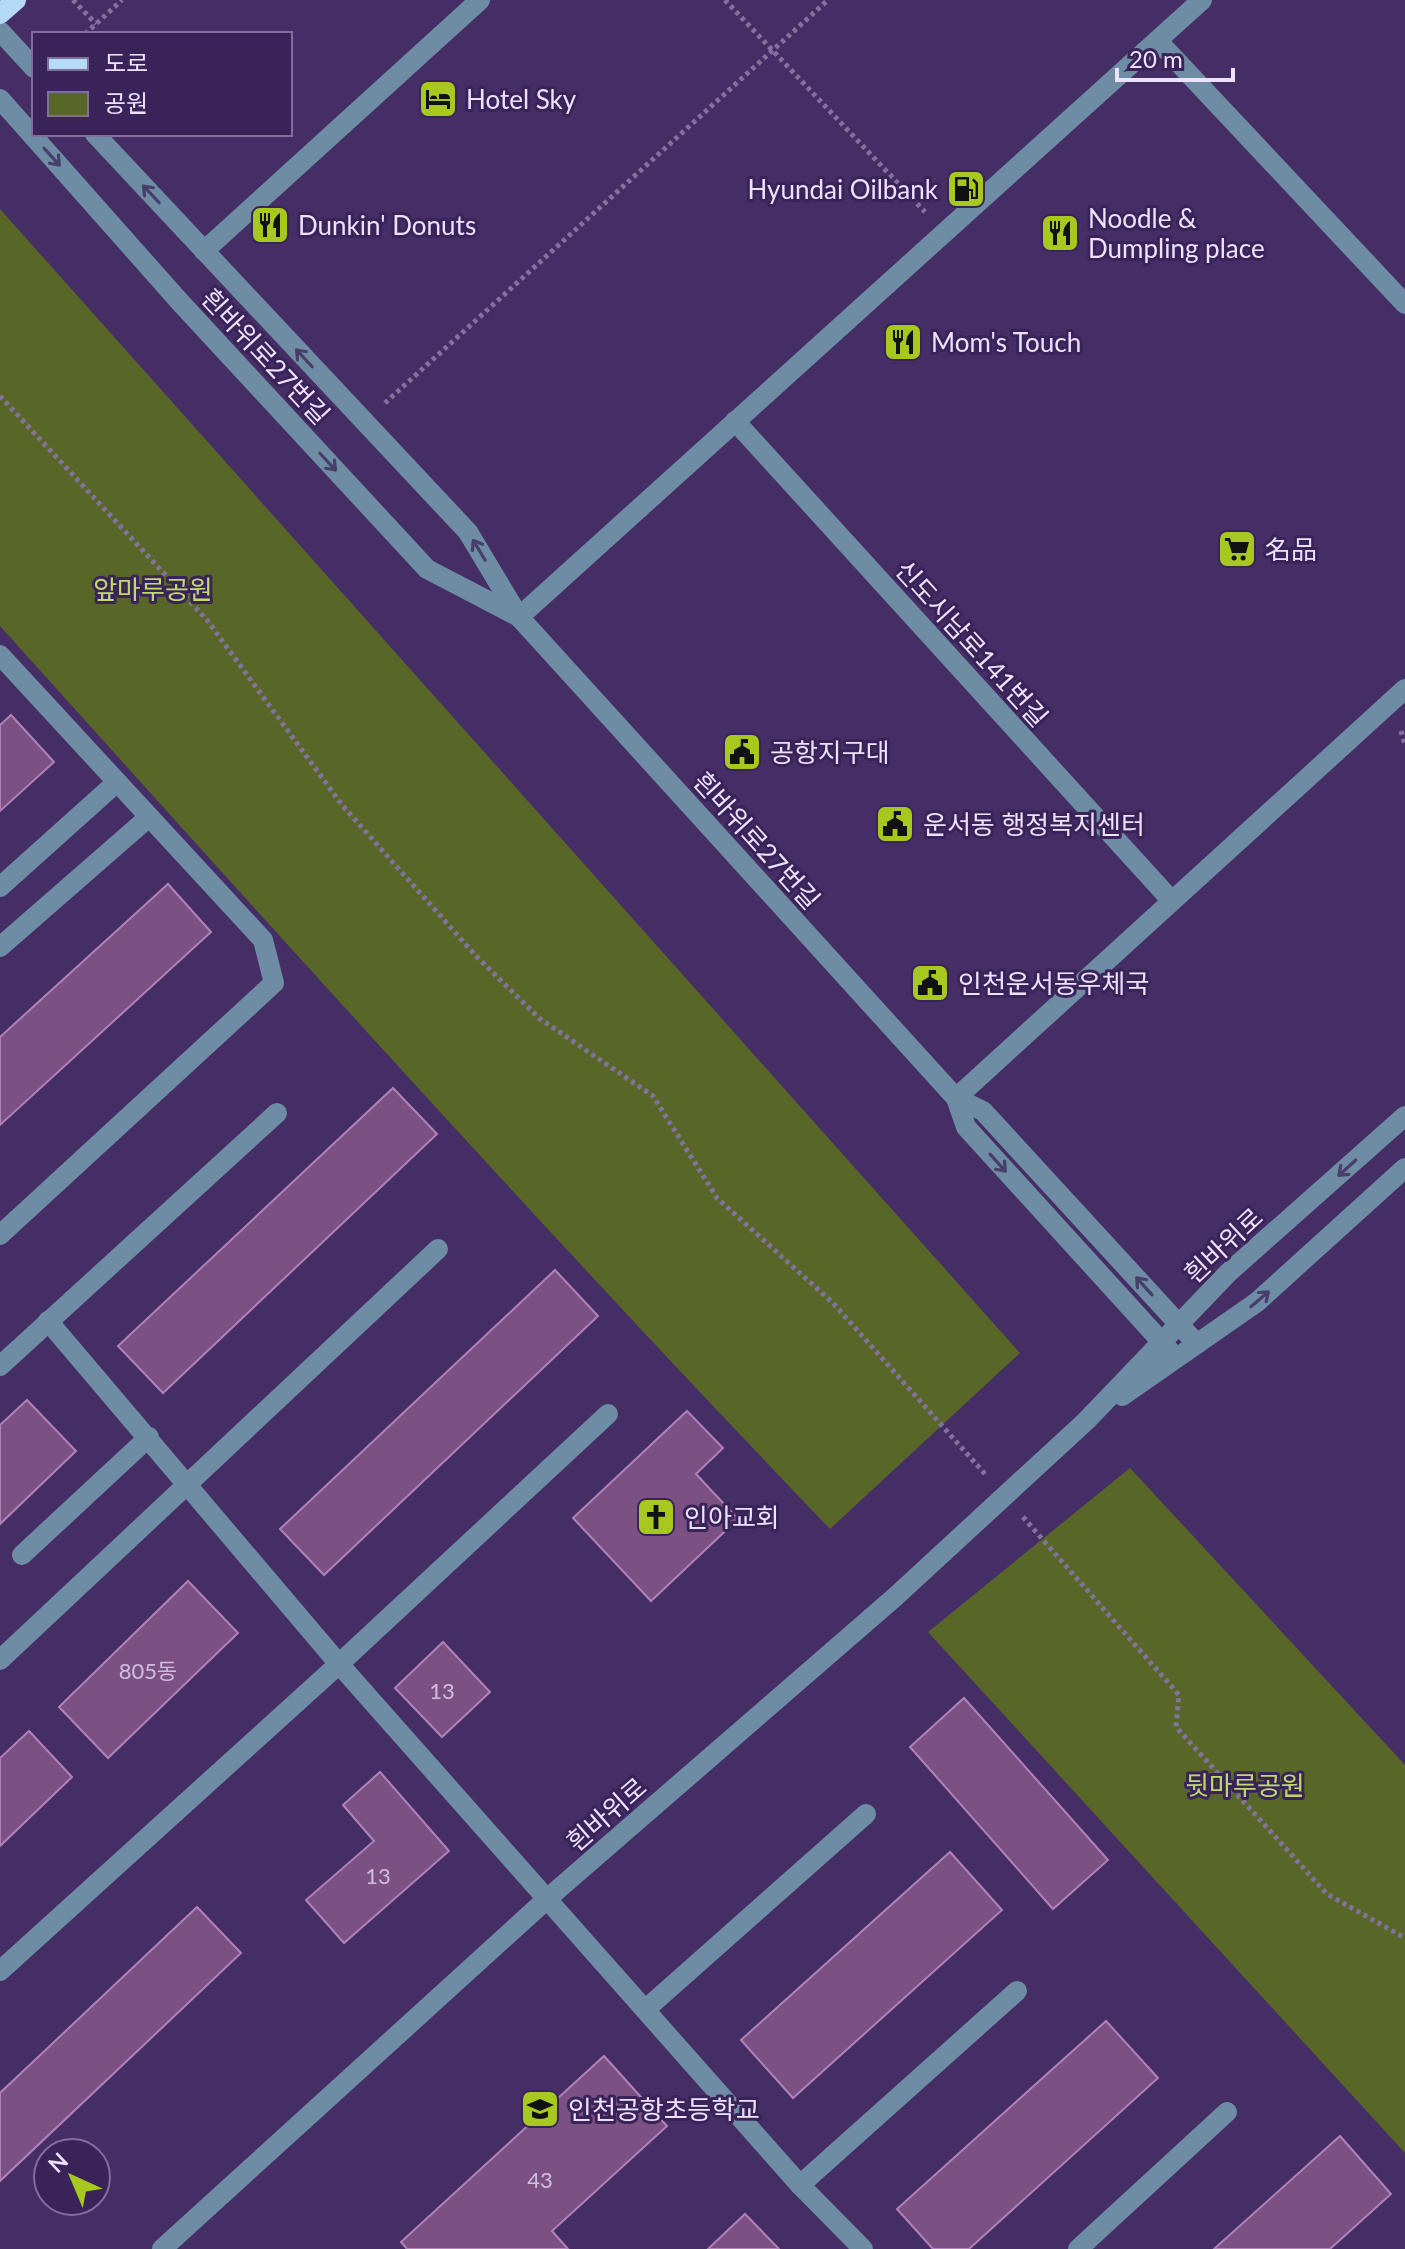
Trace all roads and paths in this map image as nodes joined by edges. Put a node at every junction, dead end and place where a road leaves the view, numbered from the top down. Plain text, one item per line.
1 (16, 0) edge
2 (73, 0) edge
3 (122, 0) edge
4 (480, 0) edge
5 (725, 0) edge
6 (828, 0) edge
7 (1202, 0) edge
8 (0, 14) edge
9 (96, 24) junction
10 (0, 31) edge
11 (87, 32) edge
12 (1158, 41) junction
13 (772, 50) junction
14 (32, 66) edge
15 (0, 99) edge
16 (32, 135) edge
17 (33, 136) edge
18 (97, 136) edge
19 (945, 233) junction
20 (204, 251) junction
21 (1405, 304) edge
22 (0, 396) edge
23 (735, 421) junction
24 (363, 422) junction
25 (519, 617) junction
26 (0, 655) edge
27 (1405, 689) edge
28 (117, 782) junction
29 (149, 817) junction
30 (0, 887) edge
31 (1171, 900) junction
32 (0, 947) edge
33 (956, 1098) junction
34 (277, 1113) dead end
35 (1405, 1116) edge
36 (1405, 1168) edge
37 (0, 1235) edge
38 (438, 1249) dead end
39 (833, 1303) dead end
40 (48, 1321) junction
41 (1179, 1324) junction
42 (1162, 1342) junction
43 (1197, 1344) junction
44 (1177, 1358) junction
45 (0, 1366) edge
46 (608, 1414) dead end
47 (1086, 1421) junction
48 (149, 1437) junction
49 (188, 1483) junction
50 (22, 1555) dead end
51 (1142, 1651) dead end
52 (0, 1660) edge
53 (339, 1664) junction
54 (866, 1814) dead end
55 (548, 1898) junction
56 (1405, 1938) edge
57 (0, 1971) edge
58 (1017, 1991) dead end
59 (646, 2009) junction
60 (1227, 2112) dead end
61 (800, 2185) junction
62 (162, 2249) edge
63 (863, 2249) edge
64 (1078, 2249) edge

1 - 8 main road
2 - 9 path
3 - 9 path
4 - 20 street
5 - 13 path
6 - 13 path
7 - 12 street
9 - 11 path
10 - 14 street
12 - 19 street
12 - 21 street
13 - 19 path
13 - 24 path
15 -> 16 street, 흰바위로27번길
17 -> 25 street, 흰바위로27번길
20 -> 18 street, 흰바위로27번길
19 - 23 street
24 -> 20 street, 흰바위로27번길
22 - 39 path
23 - 25 street
23 - 31 street, 신도시남로141번길
25 -> 24 street, 흰바위로27번길
25 - 33 street, 흰바위로27번길
26 - 28 street
27 - 31 street
28 - 29 street
28 - 30 street
29 - 32 street
29 - 37 street
31 - 33 street
41 -> 33 street, 흰바위로27번길
33 -> 42 street, 흰바위로27번길
34 - 40 street
35 -> 41 street, 흰바위로
43 -> 36 street, 흰바위로
38 - 49 street
40 - 45 street
40 - 48 street
41 - 42 street, 흰바위로
41 - 43 street, 흰바위로27번길
42 - 44 street, 흰바위로27번길
42 - 47 street, 흰바위로
43 - 44 street, 흰바위로
44 - 47 street, 흰바위로
46 - 53 street
47 - 55 street, 흰바위로
48 - 49 street
48 - 50 street
49 - 52 street
49 - 53 street
51 - 56 path
53 - 55 street
53 - 57 street
54 - 59 street
55 - 59 street
55 - 62 street, 흰바위로
58 - 61 street
59 - 61 street
60 - 64 street
61 - 63 street

